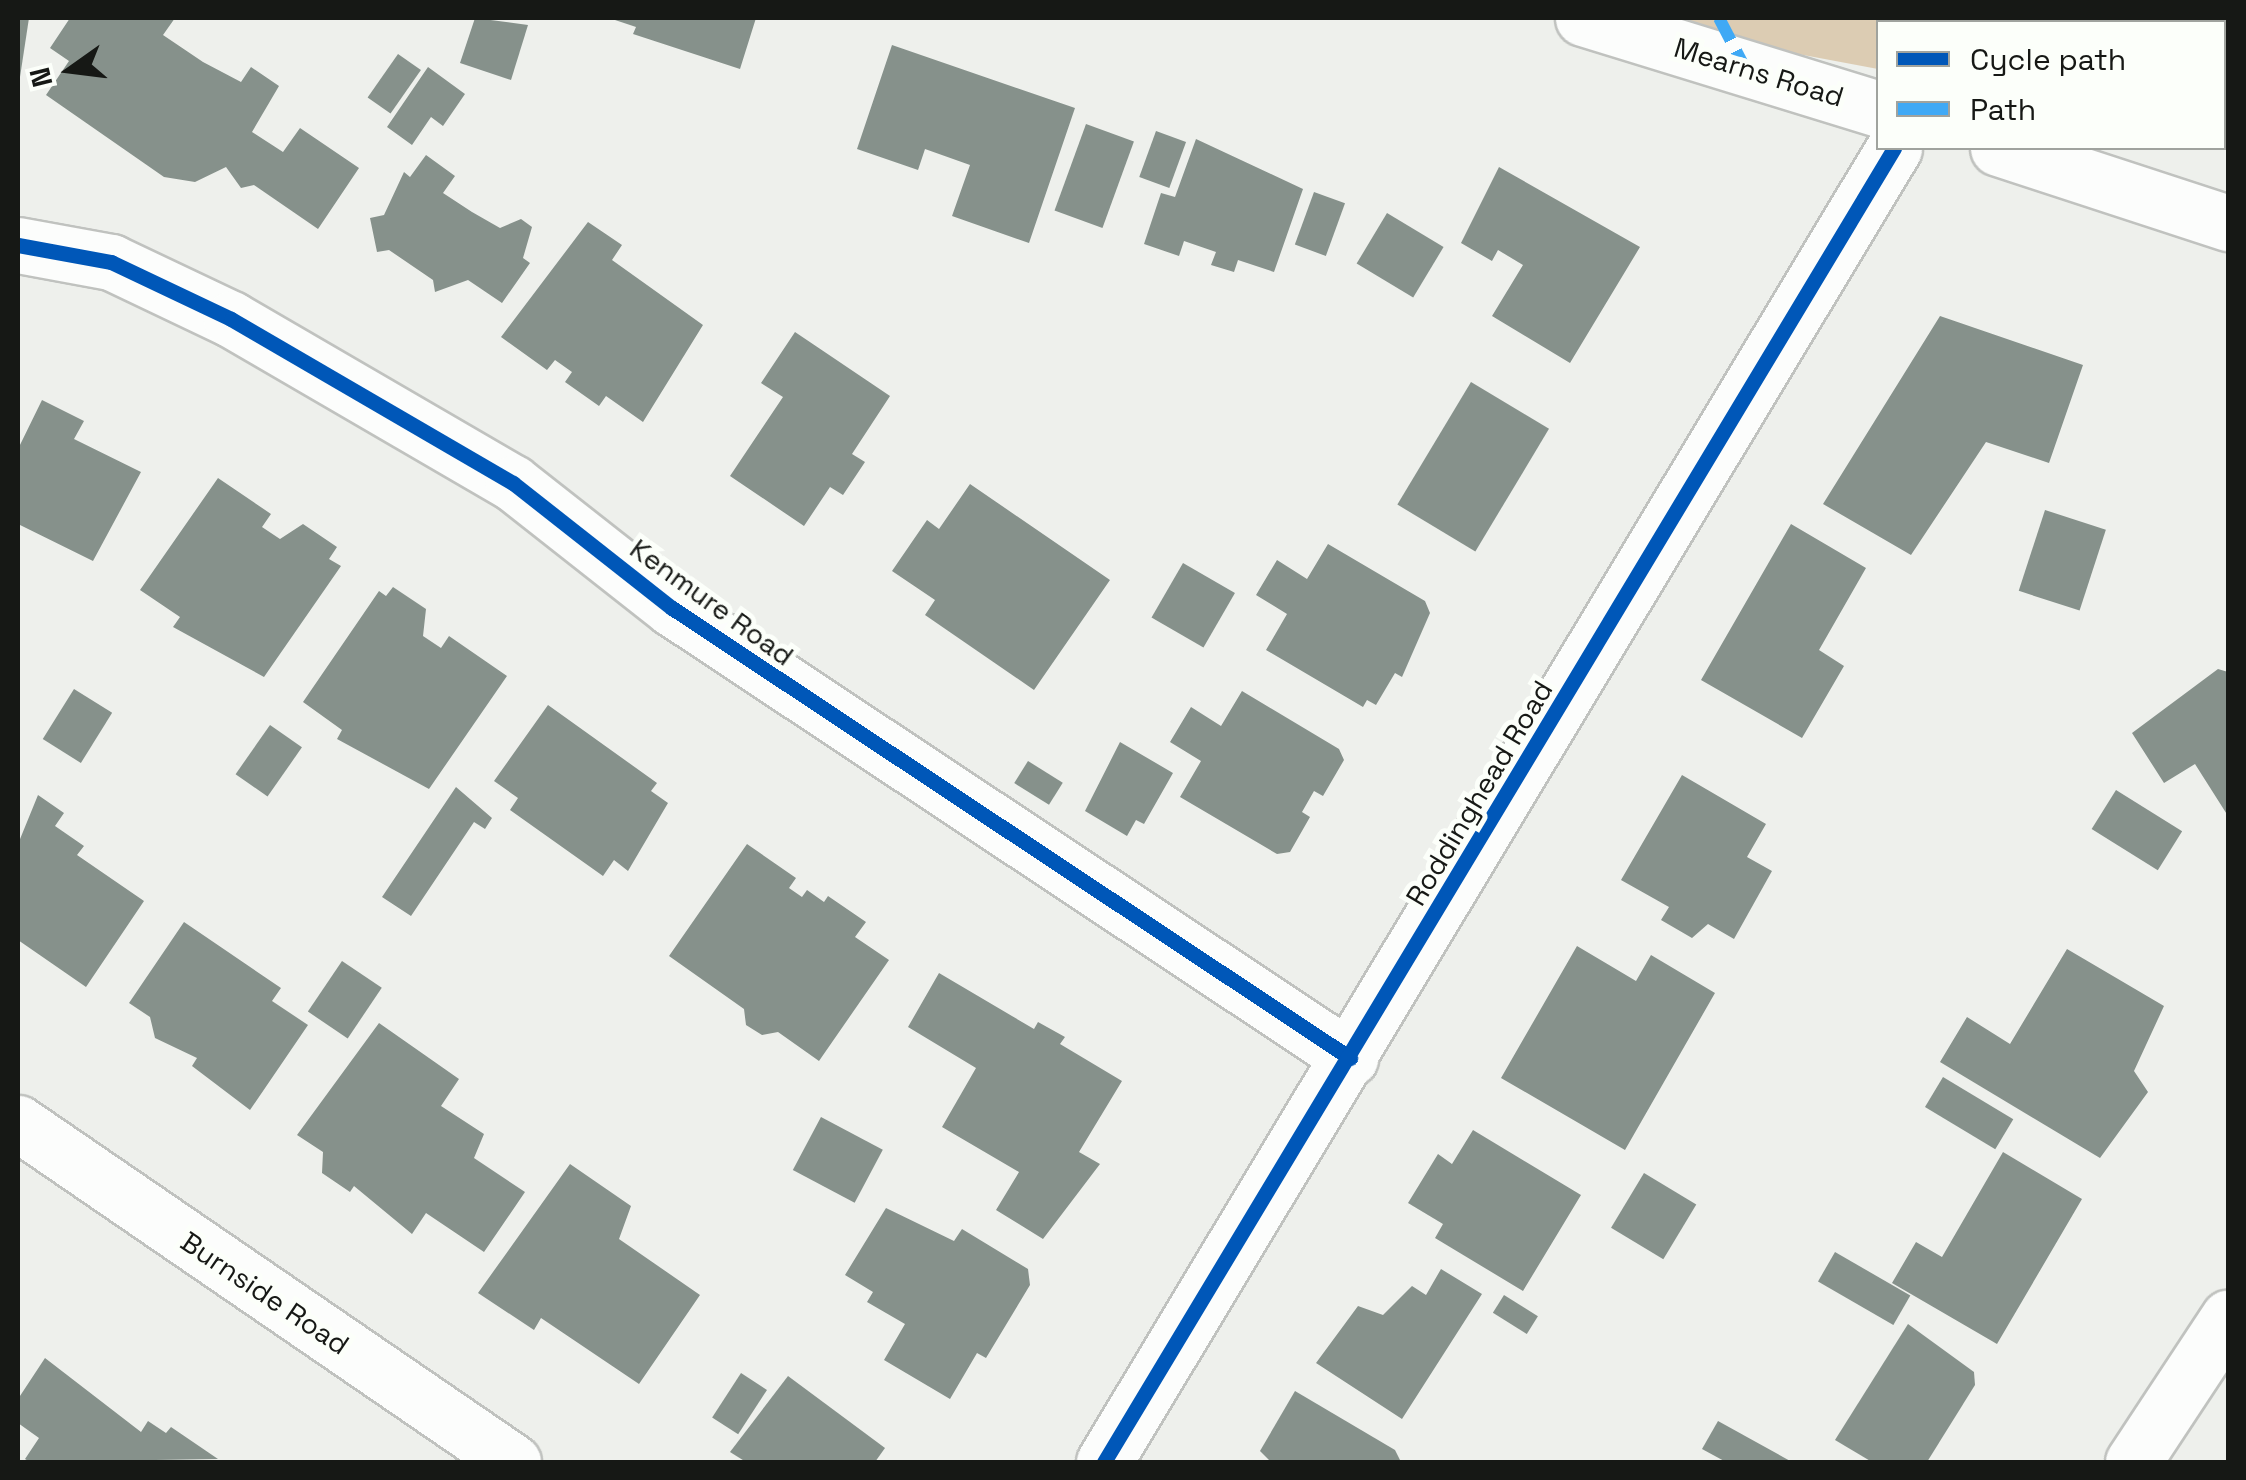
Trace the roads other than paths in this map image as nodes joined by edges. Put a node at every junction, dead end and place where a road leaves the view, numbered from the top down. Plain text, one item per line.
1 (1582, 18) edge
2 (1876, 108) edge
3 (1893, 150) edge
4 (2013, 150) edge
5 (2225, 210) edge
6 (18, 245) edge
7 (1350, 1058) junction
8 (18, 1124) edge
9 (2228, 1318) edge
10 (512, 1462) edge
11 (1104, 1462) edge
12 (2132, 1462) edge

1 - 2 street, Mearns Road
3 - 7 street, Roddinghead Road
4 - 5 street
6 - 7 street, Kenmure Road
7 - 11 street, Roddinghead Road
8 - 10 street, Burnside Road
9 - 12 street

